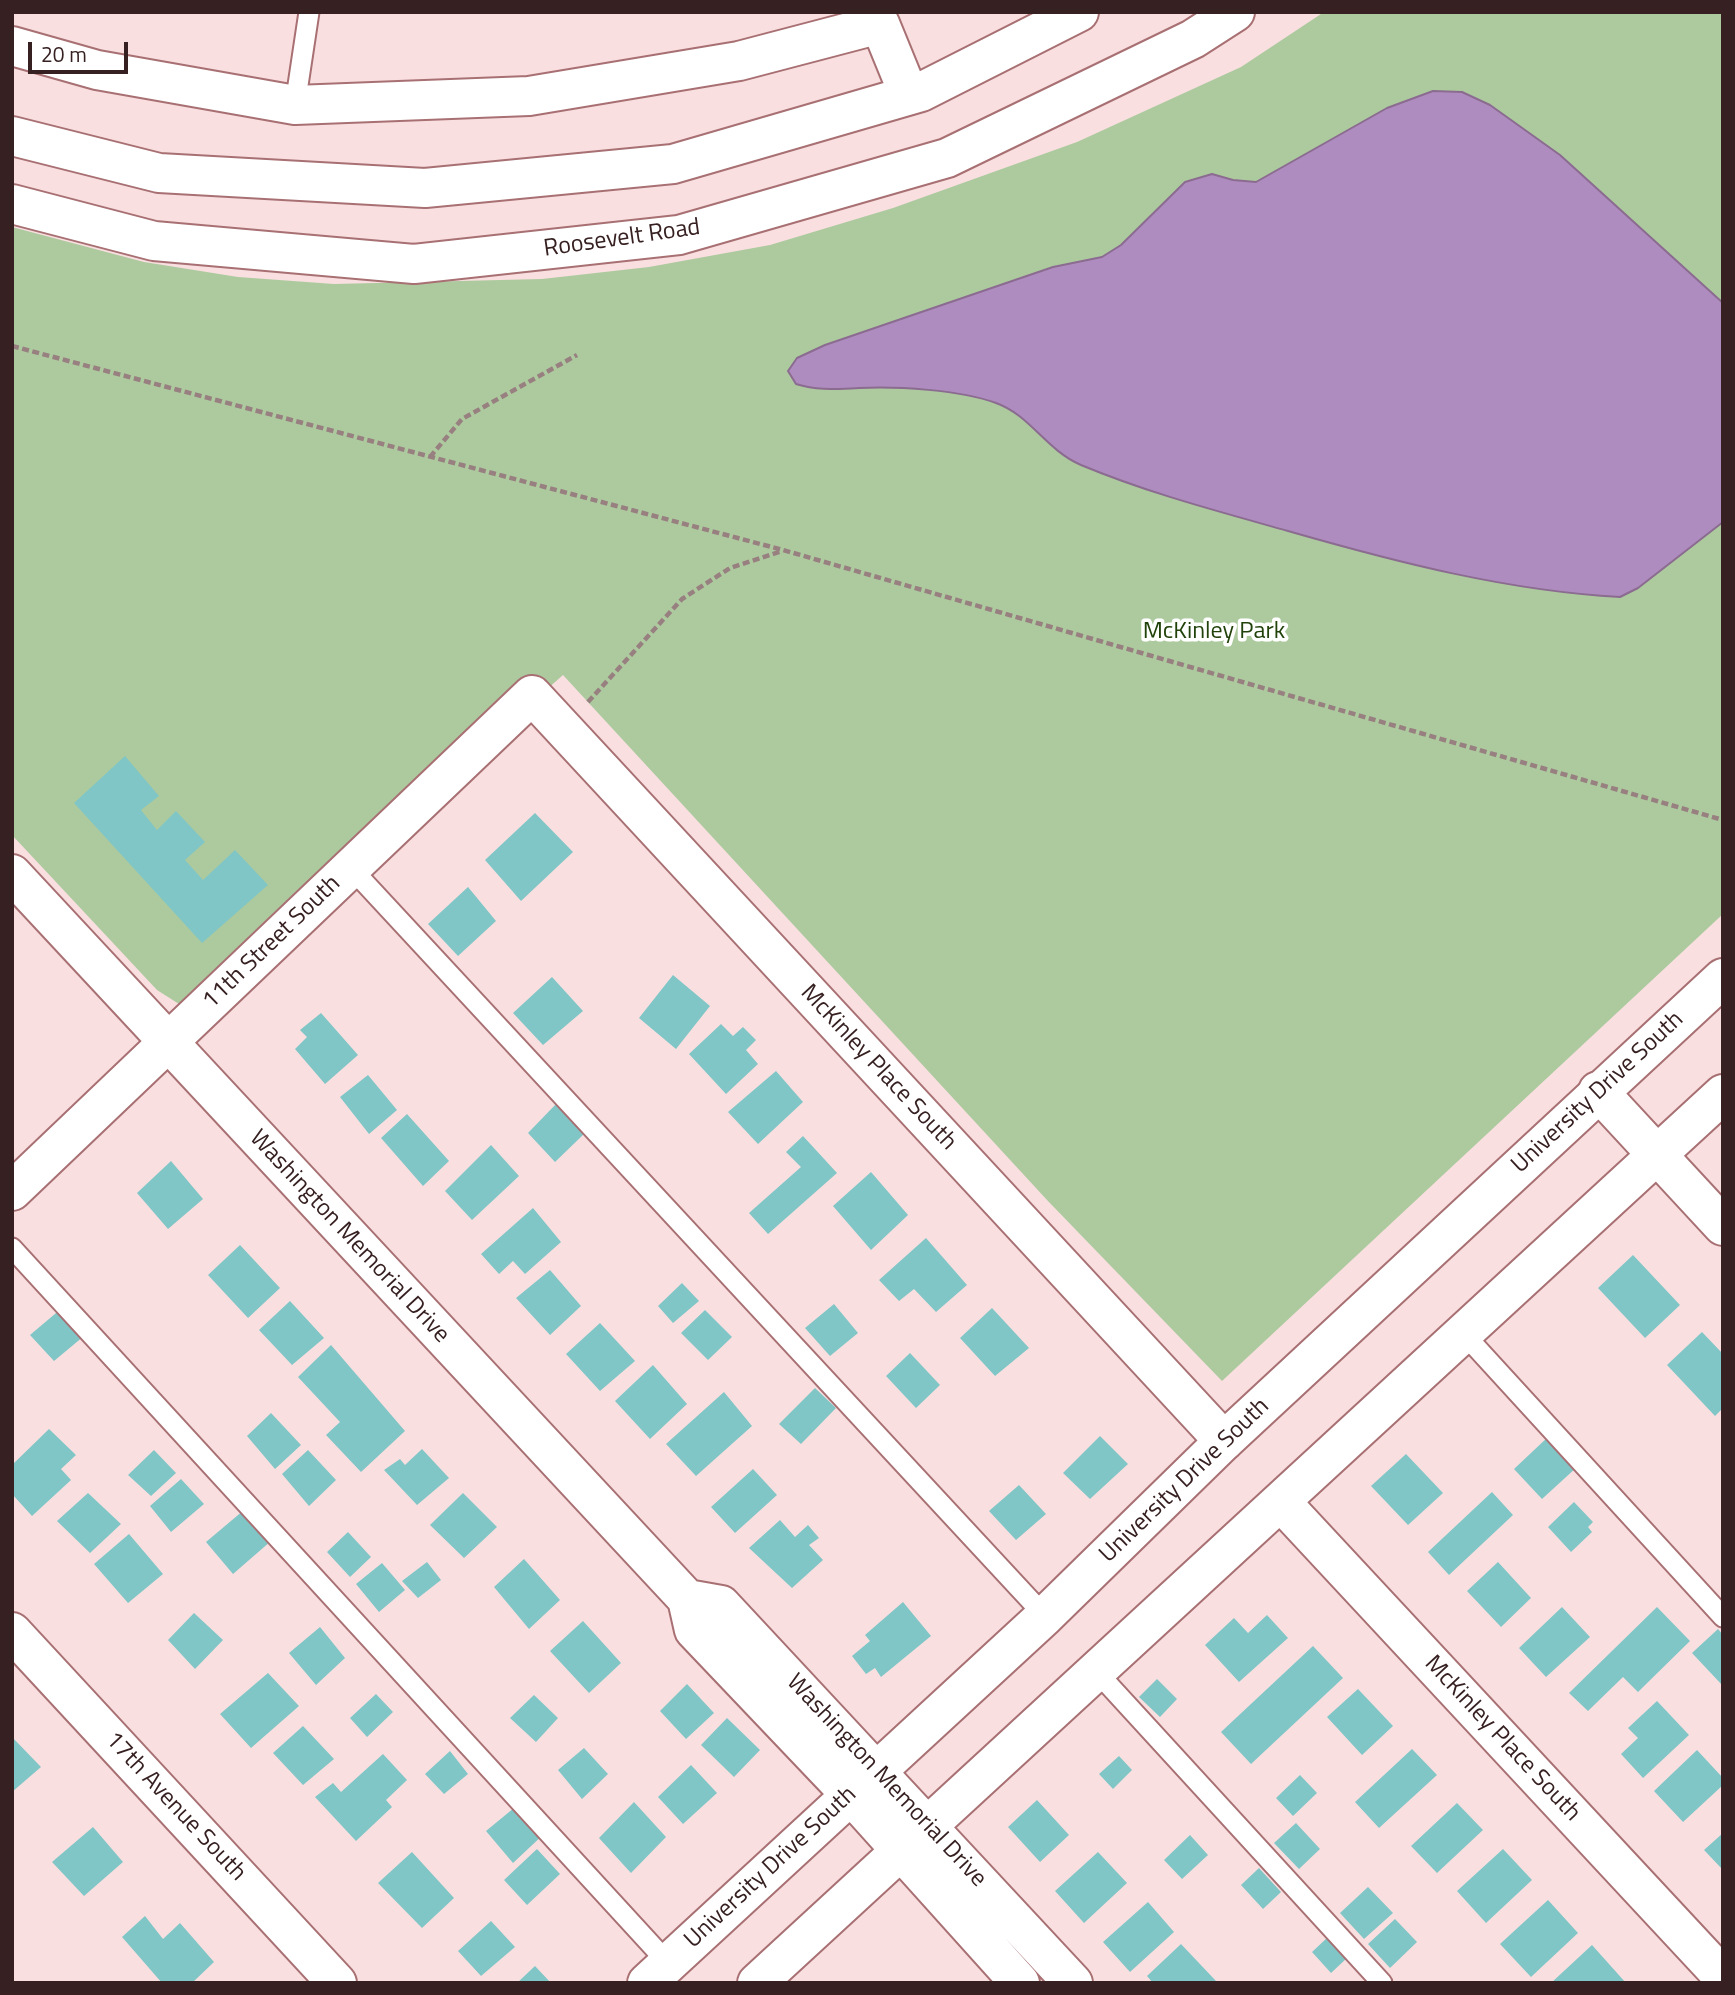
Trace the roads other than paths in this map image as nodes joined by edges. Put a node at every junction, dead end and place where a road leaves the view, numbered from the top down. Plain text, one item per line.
1 (309, 12) edge
2 (1079, 12) edge
3 (1235, 12) edge
4 (878, 18) edge
5 (12, 46) edge
6 (909, 95) junction
7 (295, 105) junction
8 (12, 136) edge
9 (12, 204) edge
10 (532, 695) joint
11 (351, 868) junction
12 (12, 874) edge
13 (1723, 978) edge
14 (167, 1043) junction
15 (1598, 1091) junction
16 (1723, 1094) edge
17 (1658, 1154) junction
18 (12, 1191) edge
19 (1723, 1226) edge
20 (12, 1248) edge
21 (1464, 1334) junction
22 (1224, 1441) junction
23 (1282, 1502) junction
24 (1045, 1616) junction
25 (1723, 1616) edge
26 (12, 1632) edge
27 (1096, 1671) junction
28 (864, 1782) junction
29 (928, 1826) junction
30 (901, 1852) junction
31 (657, 1973) edge
32 (1723, 1977) edge
33 (337, 1983) edge
34 (757, 1983) edge
35 (1020, 1983) edge
36 (1073, 1983) edge
37 (1382, 1983) edge

1 - 7 lane
2 - 6 street
3 - 9 street, Roosevelt Road
4 - 6 street
4 - 7 street
5 - 7 street
6 - 8 street
10 - 11 street, 11th Street South
10 - 22 street, McKinley Place South
11 - 14 street, 11th Street South
11 - 24 lane
12 - 14 street, Washington Memorial Drive
13 - 15 street, University Drive South
14 - 18 street, 11th Street South
14 - 28 street, Washington Memorial Drive
15 - 17 street
15 - 22 street, University Drive South
16 - 17 street
17 - 19 street
17 - 21 street
20 - 31 lane
21 - 23 street
21 - 25 lane
22 - 24 street, University Drive South
23 - 27 street
23 - 32 street, McKinley Place South
24 - 28 street, University Drive South
26 - 33 street, 17th Avenue South
27 - 29 street
27 - 37 lane
28 - 29 street, Washington Memorial Drive
28 - 30 street, Washington Memorial Drive
28 - 31 street, University Drive South
29 - 30 street
29 - 36 street, Washington Memorial Drive
30 - 34 street
30 - 35 street, Washington Memorial Drive

